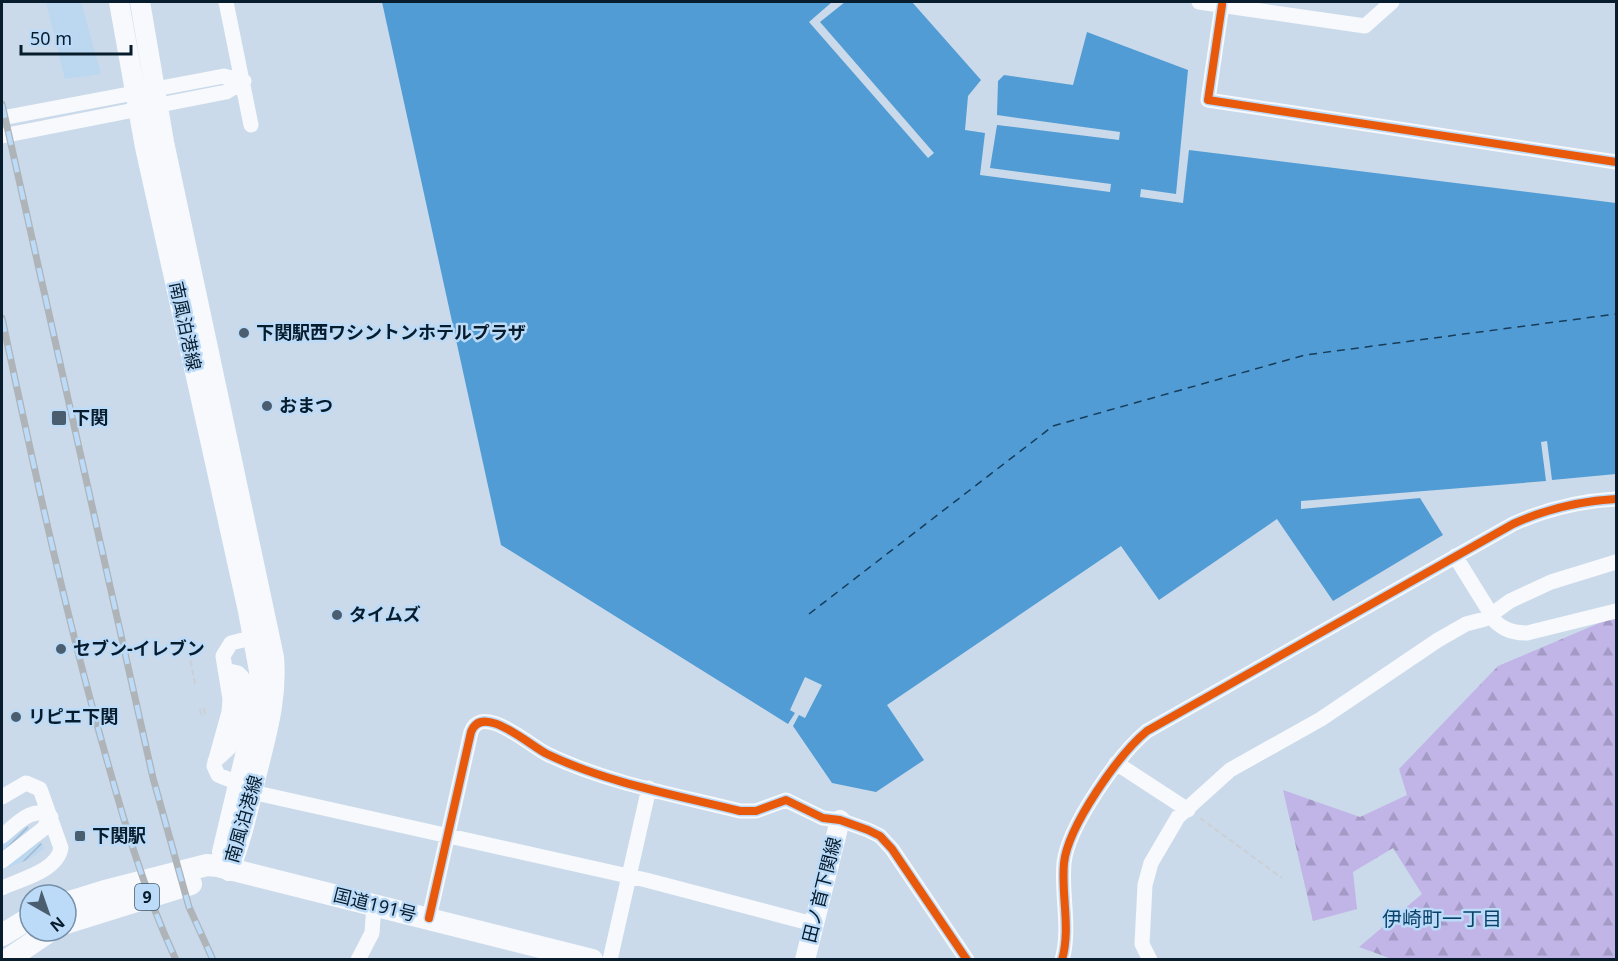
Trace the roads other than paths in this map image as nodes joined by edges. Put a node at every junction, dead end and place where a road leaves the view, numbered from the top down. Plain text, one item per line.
1 (119, 2) edge
2 (140, 2) edge
3 (226, 2) edge
4 (1199, 2) edge
5 (1392, 2) edge
6 (1222, 5) junction
7 (244, 81) junction
8 (156, 99) junction
9 (135, 100) junction
10 (2, 118) edge
11 (251, 125) dead end
12 (2, 136) edge
13 (1617, 162) edge
14 (1617, 499) edge
15 (1455, 556) junction
16 (1617, 562) edge
17 (1617, 611) edge
18 (1490, 615) junction
19 (262, 635) junction
20 (1116, 763) junction
21 (245, 788) junction
22 (650, 788) junction
23 (2, 796) edge
24 (1188, 810) junction
25 (51, 817) junction
26 (840, 820) junction
27 (450, 834) junction
28 (2, 836) edge
29 (2, 861) edge
30 (229, 871) junction
31 (631, 878) junction
32 (2, 888) edge
33 (78, 899) edge
34 (374, 905) junction
35 (429, 918) junction
36 (78, 919) edge
37 (813, 924) junction
38 (18, 925) edge
39 (2, 934) edge
40 (32, 943) edge
41 (587, 959) edge
42 (7, 960) edge
43 (358, 960) edge
44 (610, 960) edge
45 (804, 960) edge
46 (967, 960) edge
47 (1062, 960) edge
48 (1150, 960) edge

1 - 9 main road, 南風泊港線
2 - 8 main road, 南風泊港線
3 - 7 street
4 - 6 street
5 - 6 street
6 - 13 street
7 - 8 street
7 - 11 street
8 - 9 street
8 - 19 main road, 南風泊港線
9 - 10 street
9 - 12 street
9 - 19 main road, 南風泊港線
14 - 15 street
15 - 18 street
15 - 20 street
16 - 18 street
17 - 18 street
18 - 24 street
19 - 21 main road, 南風泊港線
19 - 21 main road, 南風泊港線
19 - 21 street
20 - 24 street
20 - 47 street
21 - 27 street
21 - 30 main road, 南風泊港線
22 - 26 street
22 - 27 street
22 - 31 street
23 - 25 street
24 - 48 street
25 - 28 street
25 - 29 street
25 - 32 street
26 - 37 main road, 田ノ首下関線
26 - 46 street
27 - 31 street
27 - 35 street
30 - 33 highway, 9
30 - 34 highway, 国道191号
30 - 36 highway, 9
31 - 37 street
31 - 44 street
34 - 35 highway, 国道191号
34 - 43 street
35 - 41 highway, 国道191号
37 - 45 main road, 田ノ首下関線
38 - 39 highway
40 - 42 highway

